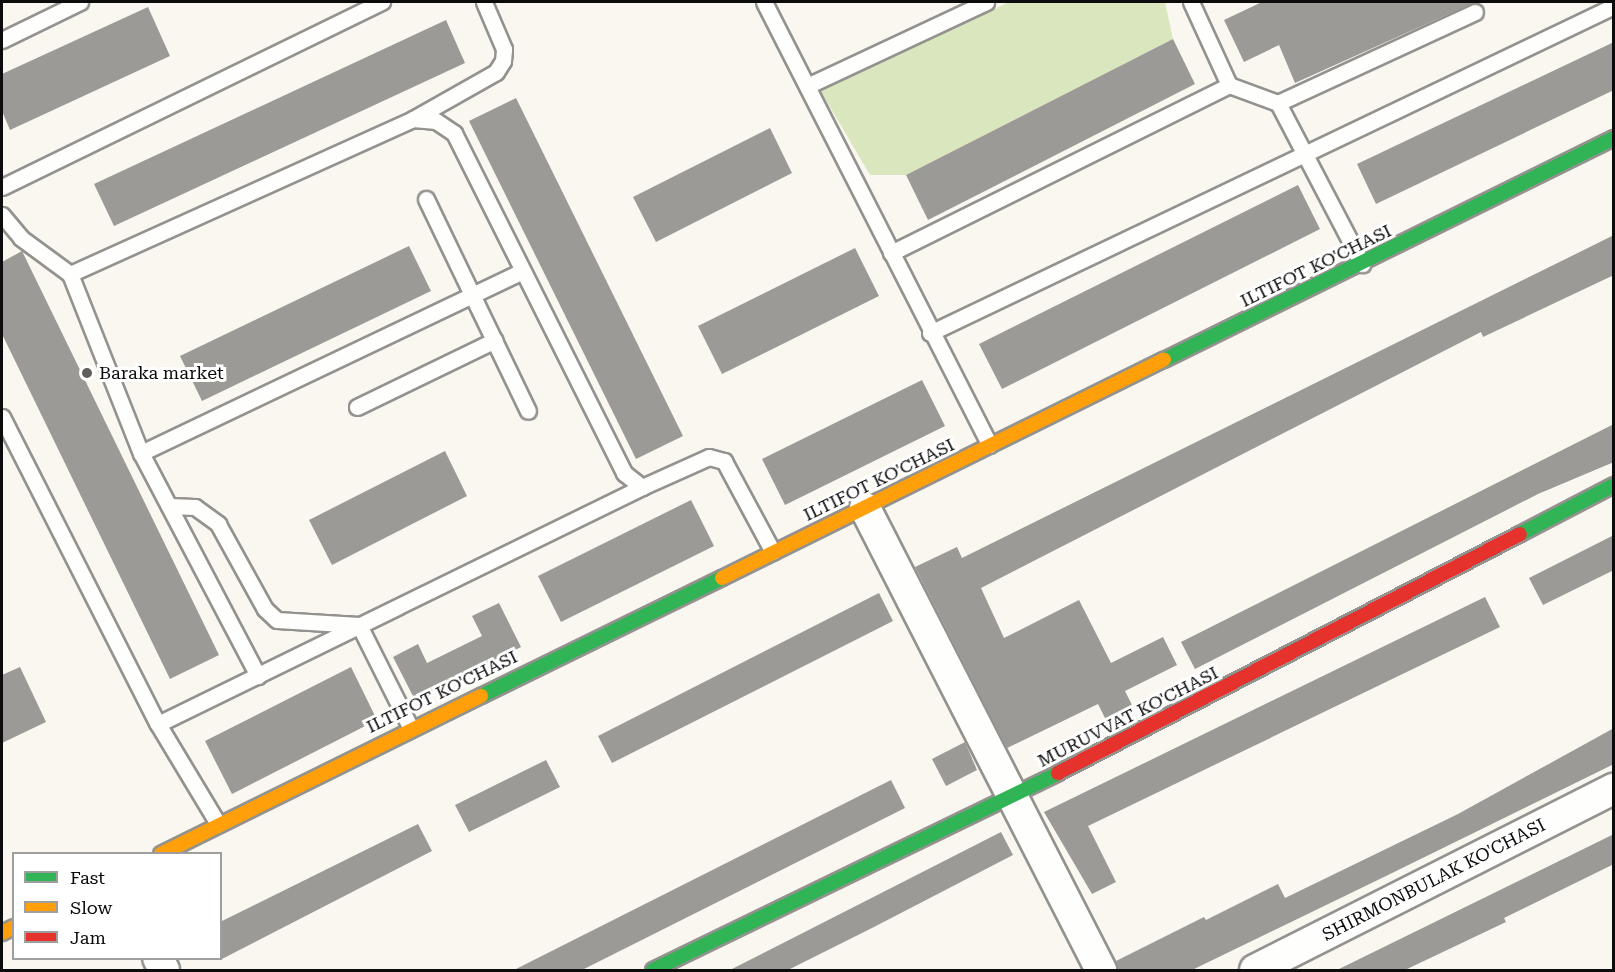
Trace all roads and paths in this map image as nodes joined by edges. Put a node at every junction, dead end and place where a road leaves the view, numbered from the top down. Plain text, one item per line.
1 (80, 2) edge
2 (382, 2) edge
3 (484, 2) edge
4 (764, 2) edge
5 (986, 2) edge
6 (1191, 2) edge
7 (1614, 6) edge
8 (1475, 12) dead end
9 (2, 40) edge
10 (1229, 85) junction
11 (807, 86) junction
12 (1278, 103) junction
13 (413, 119) junction
14 (1614, 138) edge
15 (1308, 155) junction
16 (2, 187) edge
17 (426, 199) dead end
18 (2, 214) edge
19 (891, 253) junction
20 (1362, 264) junction
21 (523, 271) junction
22 (70, 274) junction
23 (930, 333) junction
24 (495, 340) junction
25 (357, 407) dead end
26 (528, 411) dead end
27 (2, 417) edge
28 (990, 446) junction
29 (141, 453) junction
30 (1614, 485) edge
31 (642, 487) junction
32 (169, 506) junction
33 (865, 508) junction
34 (773, 552) junction
35 (359, 625) junction
36 (258, 676) junction
37 (158, 724) junction
38 (410, 727) junction
39 (1614, 789) edge
40 (1013, 798) junction
41 (218, 824) junction
42 (165, 852) edge
43 (653, 970) edge
44 (1101, 970) edge
45 (1255, 970) edge

1 - 9 lane
2 - 16 lane
3 - 13 lane
4 - 11 lane
5 - 11 lane
6 - 10 lane
7 - 15 lane
8 - 12 lane
10 - 12 lane
10 - 19 lane
11 - 19 lane
12 - 15 lane
13 - 21 lane
13 - 22 lane
14 - 20 street, ILTIFOT KO'CHASI
15 - 20 lane
15 - 23 lane
17 - 24 lane
18 - 22 lane
19 - 23 lane
20 - 28 street, ILTIFOT KO'CHASI
21 - 29 lane
21 - 31 lane
22 - 29 lane
23 - 28 lane
24 - 25 lane
24 - 26 lane
27 - 37 lane
28 - 33 street, ILTIFOT KO'CHASI
29 - 32 lane
30 - 40 street, MURUVVAT KO'CHASI
31 - 34 lane
31 - 35 lane
32 - 35 lane
32 - 36 lane
33 - 34 street, ILTIFOT KO'CHASI
33 - 40 street
34 - 38 street, ILTIFOT KO'CHASI
35 - 36 lane
35 - 38 lane
36 - 37 lane
37 - 41 lane
38 - 41 street, ILTIFOT KO'CHASI
39 - 45 street, SHIRMONBULAK KO'CHASI
40 - 43 street, MURUVVAT KO'CHASI
40 - 44 street
41 - 42 street, ILTIFOT KO'CHASI

